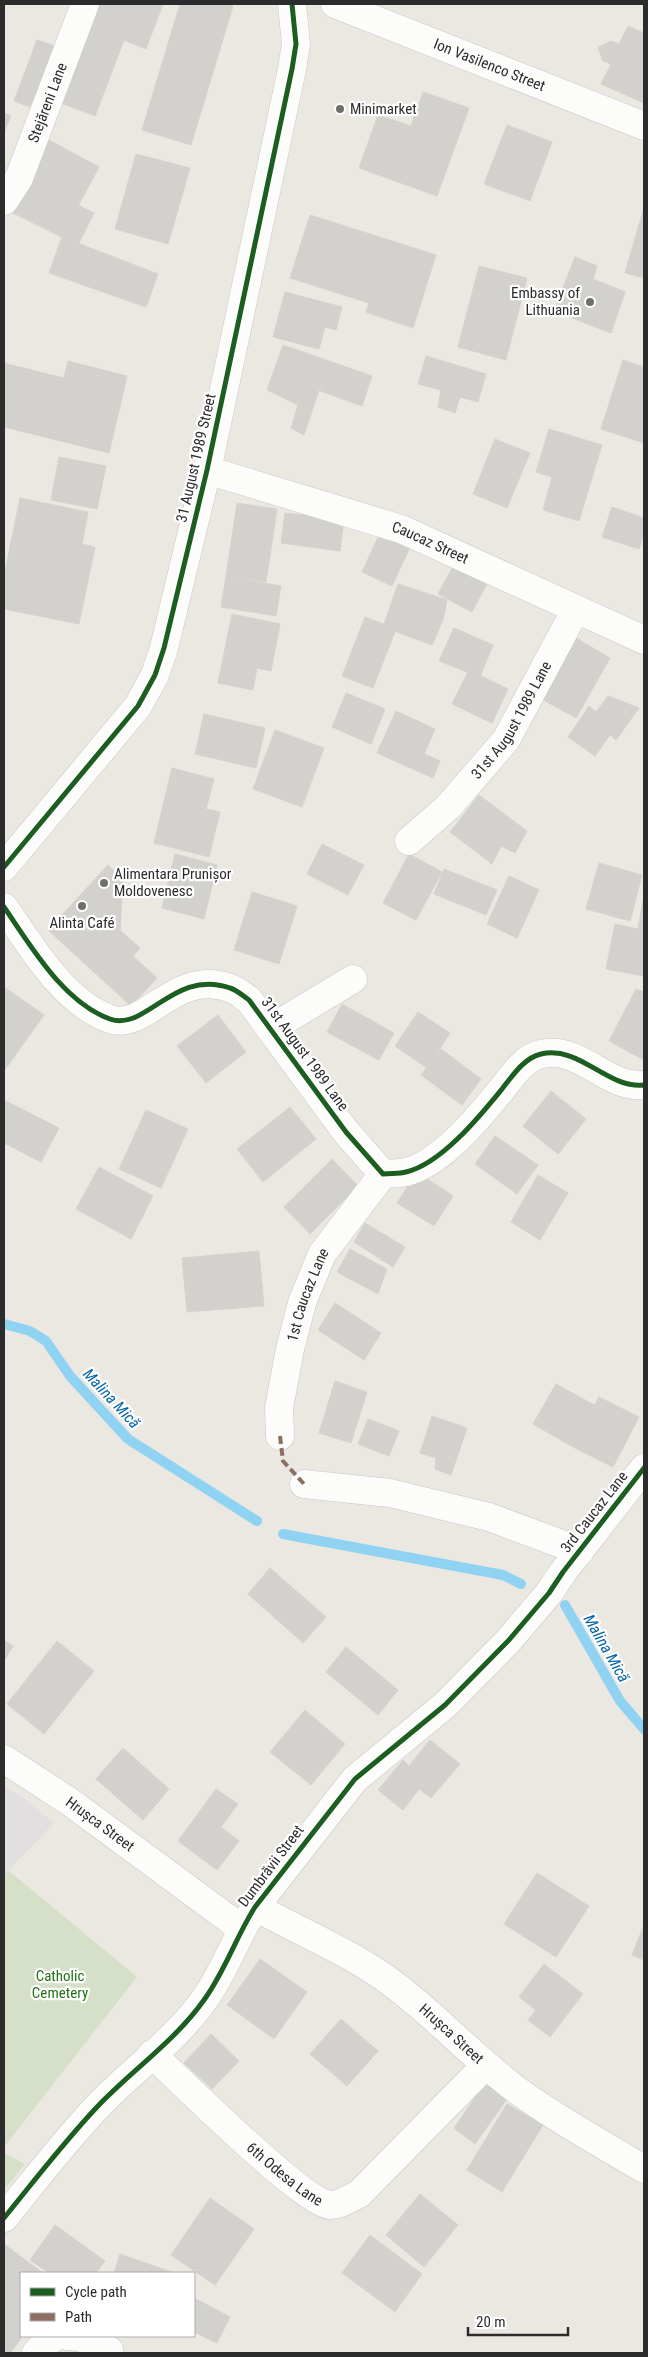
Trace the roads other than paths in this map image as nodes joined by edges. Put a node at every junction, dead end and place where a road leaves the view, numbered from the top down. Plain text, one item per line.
1 (86, 4) edge
2 (292, 4) edge
3 (336, 4) edge
4 (644, 126) edge
5 (4, 201) edge
6 (206, 470) junction
7 (576, 609) junction
8 (644, 640) edge
9 (409, 841) dead end
10 (4, 867) edge
11 (4, 907) edge
12 (353, 979) dead end
13 (270, 1029) junction
14 (644, 1085) edge
15 (383, 1174) junction
16 (280, 1436) dead end
17 (644, 1468) edge
18 (304, 1484) dead end
19 (580, 1550) junction
20 (563, 1572) joint
21 (4, 1760) edge
22 (248, 1917) junction
23 (152, 2054) junction
24 (486, 2065) junction
25 (644, 2169) edge
26 (4, 2218) edge
27 (55, 2337) edge
28 (80, 2337) edge
29 (108, 2350) dead end
30 (36, 2353) edge

1 - 5 street, Stejăreni Lane
2 - 6 street, 31 August 1989 Street
3 - 4 street, Ion Vasilenco Street
6 - 7 street, Caucaz Street
6 - 10 street, 31 August 1989 Street
7 - 8 street, Caucaz Street
7 - 9 street, 31st August 1989 Lane
11 - 13 street, 31st August 1989 Lane
12 - 13 street, 31st August 1989 Lane
13 - 15 street, 31st August 1989 Lane
14 - 15 street
15 - 16 street, 1st Caucaz Lane
17 - 19 street, 3rd Caucaz Lane
18 - 19 street
19 - 20 street, 3rd Caucaz Lane
20 - 22 street, Dumbrăvii Street
21 - 22 street, Hrușca Street
22 - 23 street, Dumbrăvii Street
22 - 24 street, Hrușca Street
23 - 24 street, 6th Odesa Lane
23 - 26 street, Dumbrăvii Street
24 - 25 street, Hrușca Street
27 - 30 street
28 - 29 street

